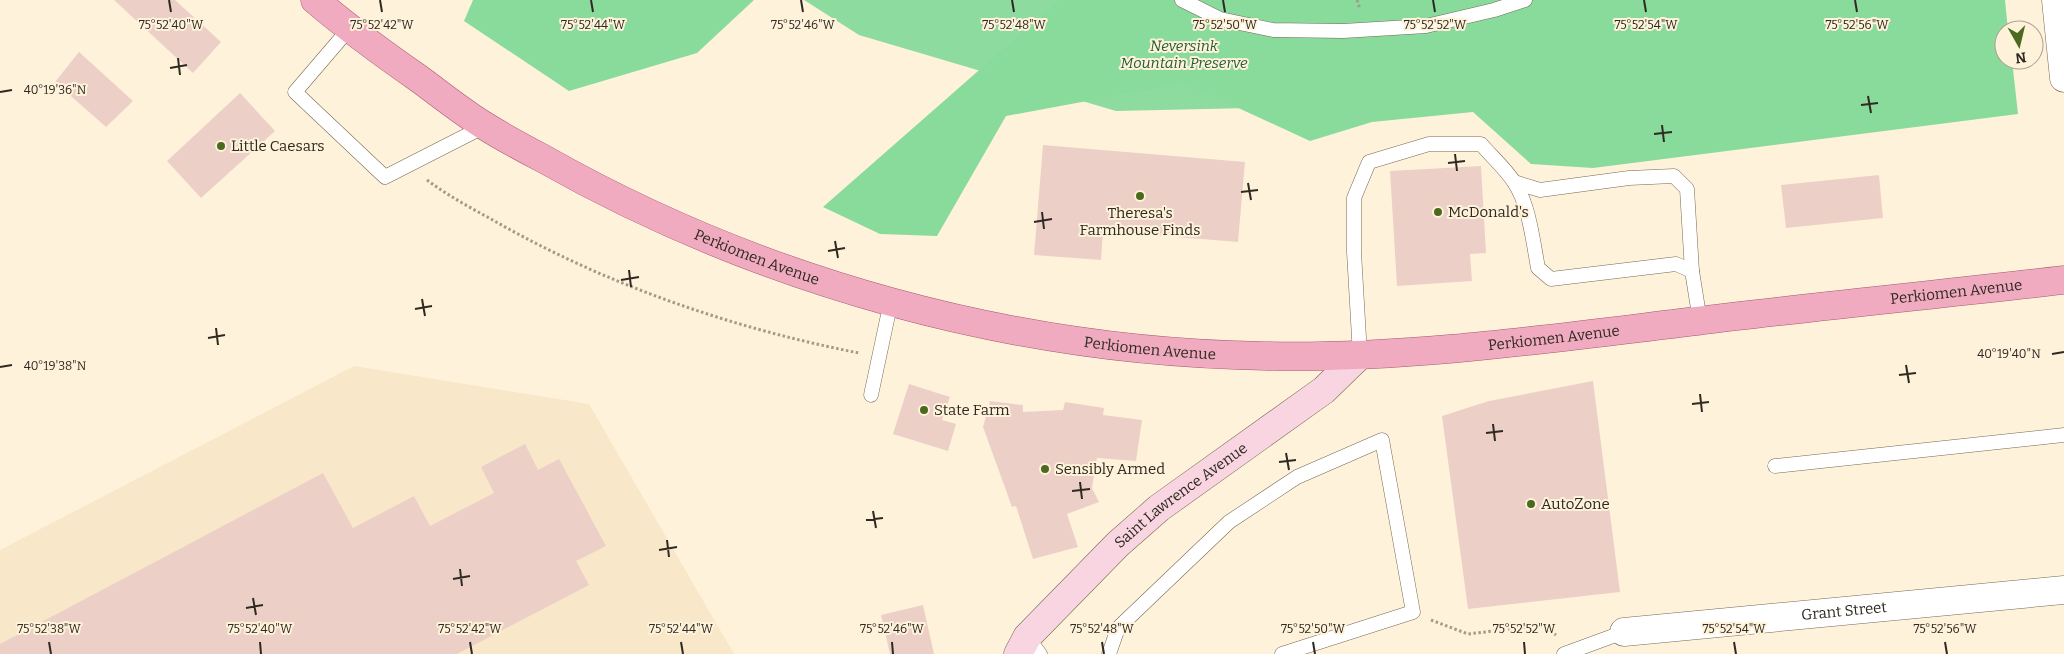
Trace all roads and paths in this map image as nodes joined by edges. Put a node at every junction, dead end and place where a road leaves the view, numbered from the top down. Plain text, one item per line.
1 (315, 0) edge
2 (1182, 0) edge
3 (1525, 0) edge
4 (2059, 2) edge
5 (349, 29) junction
6 (2064, 78) edge
7 (485, 126) junction
8 (428, 181) dead end
9 (1514, 182) junction
10 (1692, 271) junction
11 (2064, 280) edge
12 (892, 302) junction
13 (1700, 321) junction
14 (1360, 355) junction
15 (879, 357) junction
16 (871, 394) dead end
17 (2064, 435) edge
18 (1775, 466) dead end
19 (2064, 590) edge
20 (1413, 612) junction
21 (1544, 625) dead end
22 (1624, 632) joint
23 (1028, 648) edge
24 (1109, 654) edge
25 (1282, 654) edge
26 (1564, 654) edge

1 - 5 main road, Perkiomen Avenue
2 - 3 lane
4 - 6 street
5 - 7 main road, Perkiomen Avenue
5 - 7 lane
7 - 12 main road, Perkiomen Avenue
8 - 15 path
9 - 10 lane
9 - 10 lane
9 - 14 lane
10 - 13 lane
11 - 13 main road, Perkiomen Avenue
12 - 14 main road, Perkiomen Avenue
12 - 15 lane
13 - 14 main road, Perkiomen Avenue
14 - 23 main road, Saint Lawrence Avenue
15 - 16 lane
17 - 18 lane
19 - 22 street, Grant Street
20 - 21 path
20 - 24 lane
20 - 25 lane
22 - 26 lane

